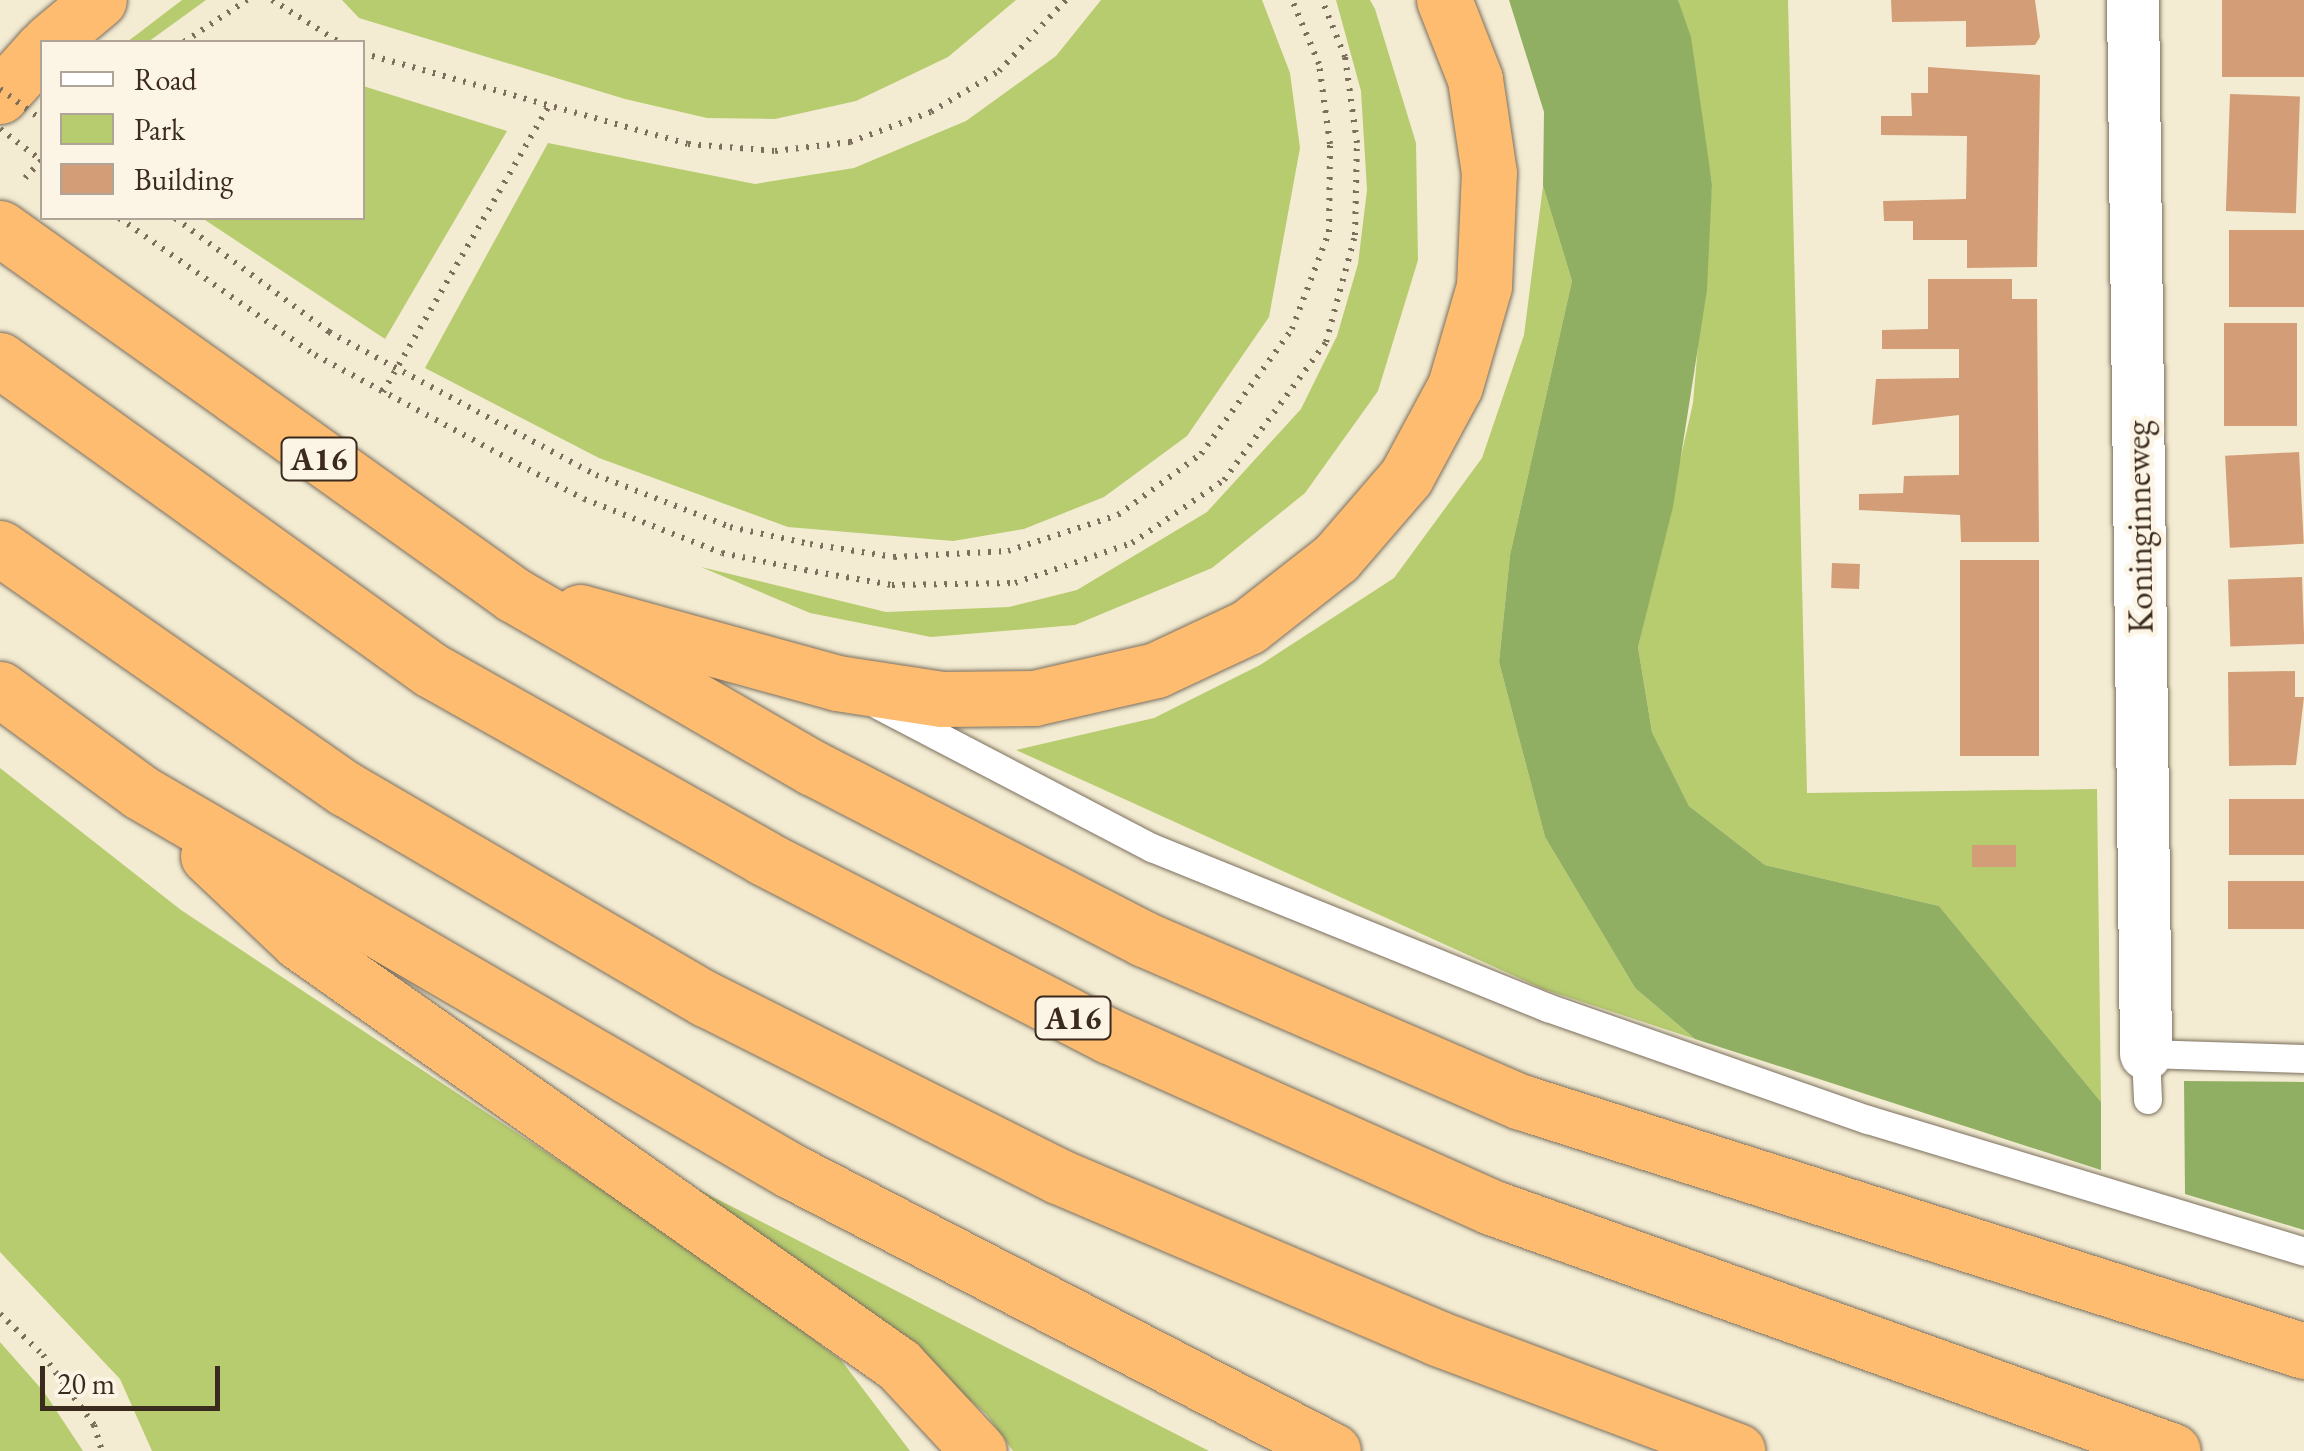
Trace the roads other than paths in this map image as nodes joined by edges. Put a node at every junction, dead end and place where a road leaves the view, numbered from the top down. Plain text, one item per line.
1 (99, 0) edge
2 (1444, 0) edge
3 (2133, 0) edge
4 (51, 40) edge
5 (40, 51) edge
6 (0, 92) edge
7 (0, 228) edge
8 (0, 360) edge
9 (0, 548) edge
10 (514, 595) junction
11 (837, 683) junction
12 (0, 689) edge
13 (140, 792) junction
14 (2304, 1059) edge
15 (2147, 1077) joint
16 (2304, 1252) edge
17 (2304, 1352) edge
18 (979, 1451) edge
19 (1333, 1451) edge
20 (1737, 1451) edge
21 (2173, 1451) edge

1 - 4 highway
2 - 11 highway, A16
3 - 15 street, Koninginneweg
5 - 6 highway
7 - 10 highway, A16
8 - 21 highway, A16
9 - 20 highway
10 - 11 highway, A16
10 - 17 highway, A16
11 - 16 lane
12 - 13 highway
13 - 18 highway
13 - 19 highway
14 - 15 lane, Koninginneweg

